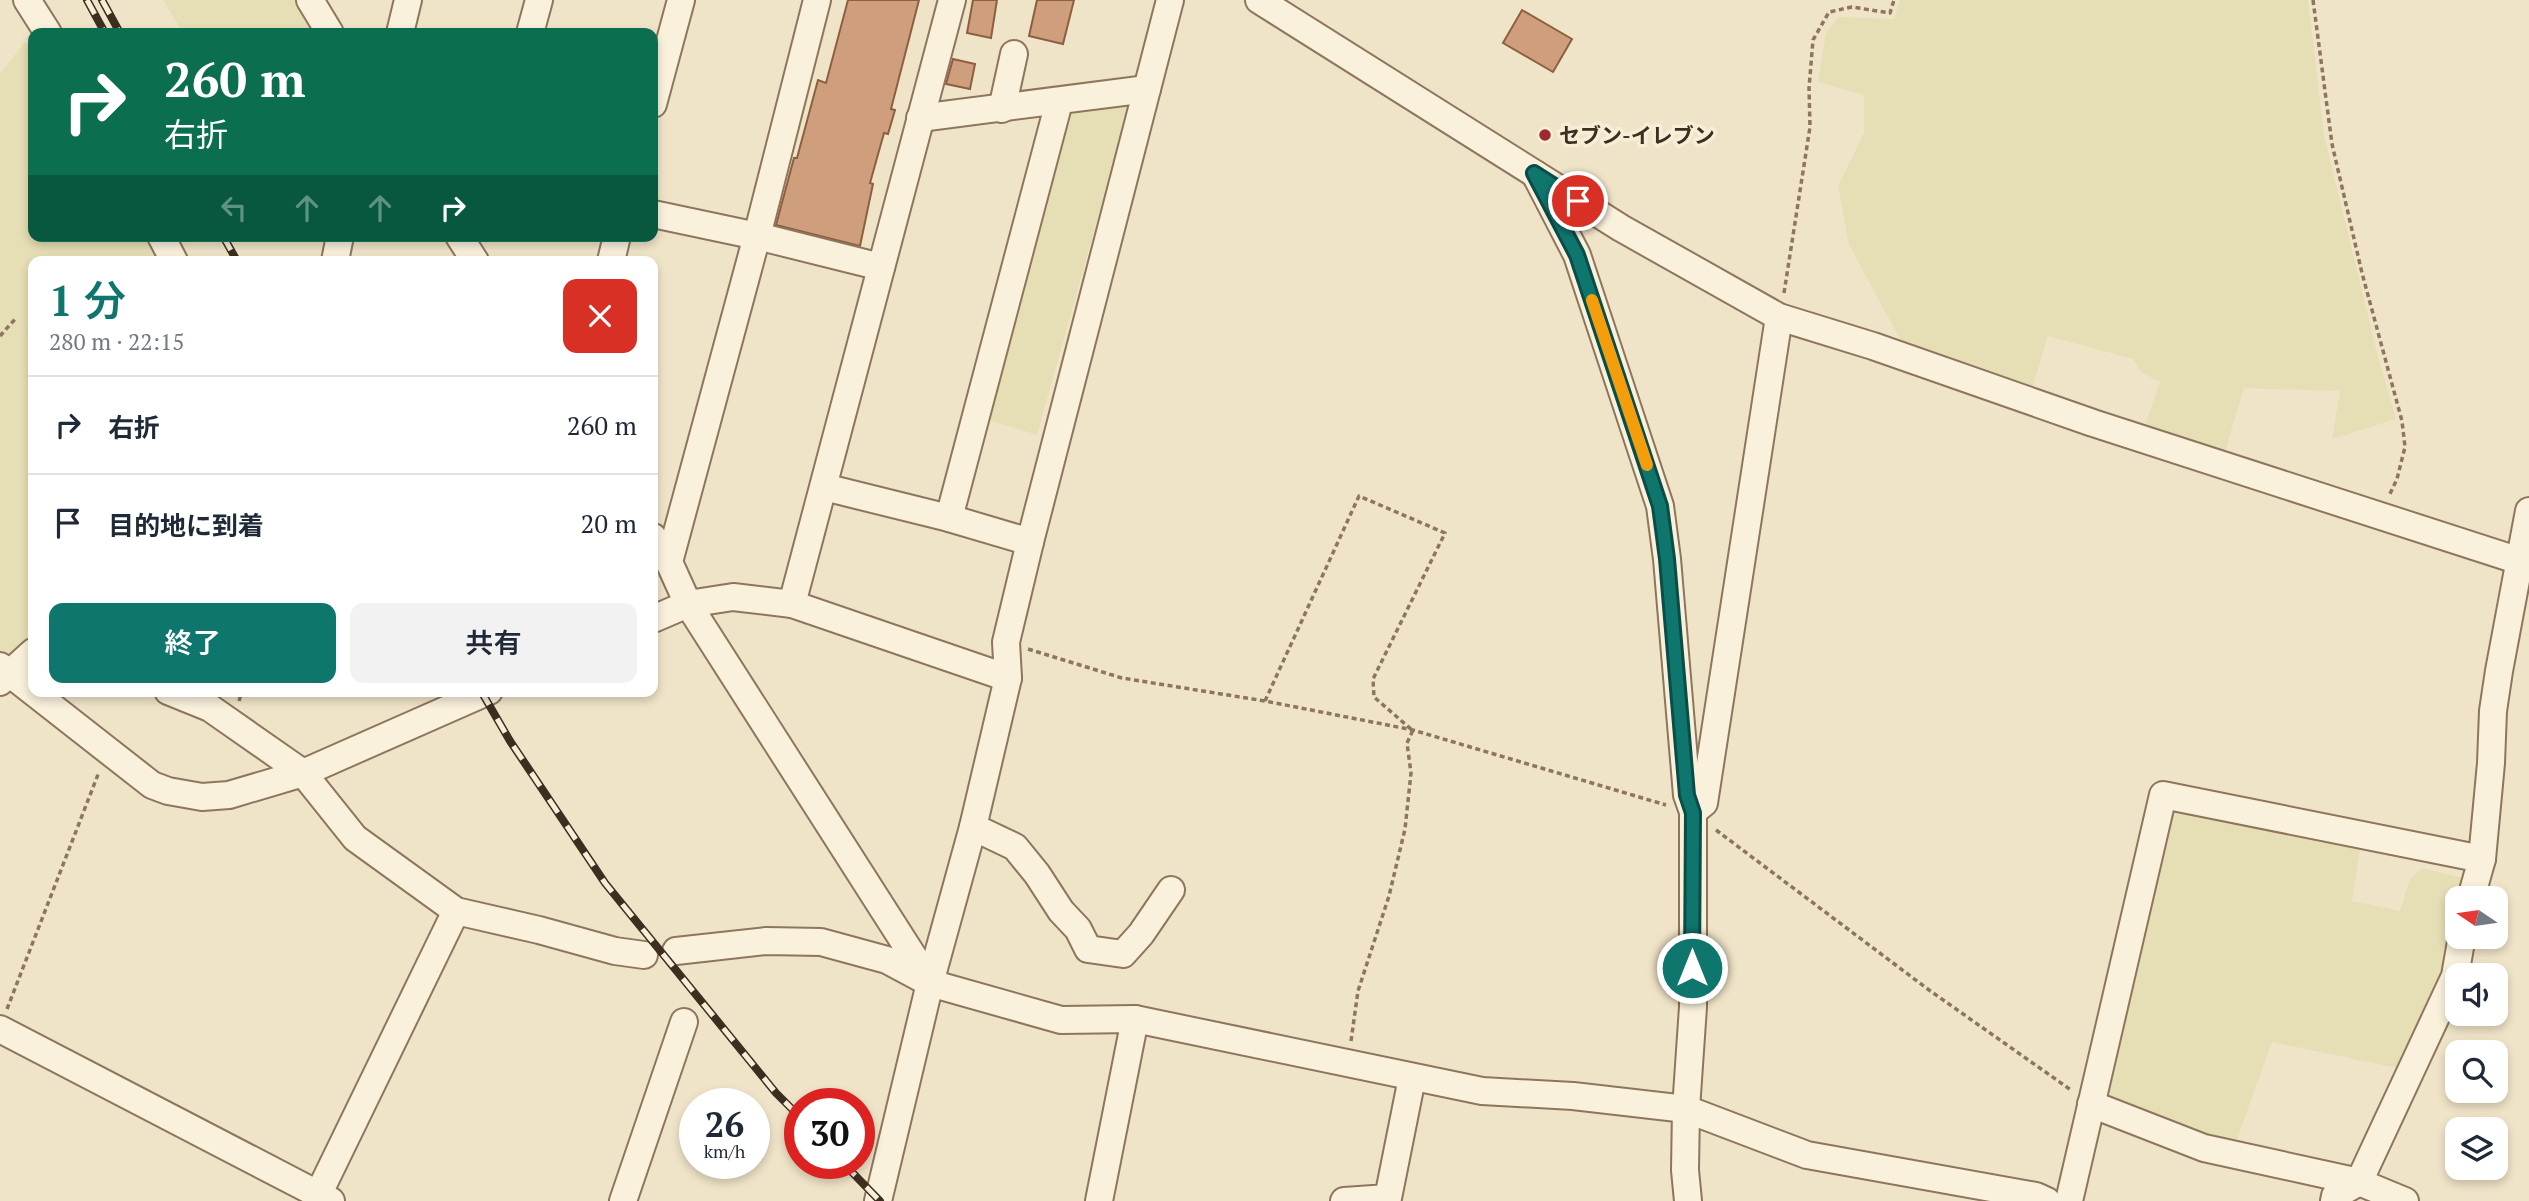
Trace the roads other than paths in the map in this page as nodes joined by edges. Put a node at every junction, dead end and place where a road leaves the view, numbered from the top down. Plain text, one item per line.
1 (27, 0) edge
2 (310, 0) edge
3 (408, 0) edge
4 (539, 0) edge
5 (681, 0) edge
6 (817, 0) edge
7 (952, 0) edge
8 (1170, 0) edge
9 (1259, 0) edge
10 (45, 28) edge
11 (327, 28) edge
12 (401, 28) edge
13 (531, 28) edge
14 (1014, 54) dead end
15 (658, 85) edge
16 (1147, 89) junction
17 (1059, 102) junction
18 (1002, 108) junction
19 (920, 118) junction
20 (1534, 173) junction
21 (658, 215) edge
22 (757, 236) junction
23 (881, 267) junction
24 (1779, 317) junction
25 (824, 487) junction
26 (2529, 511) edge
27 (949, 518) junction
28 (1030, 542) junction
29 (658, 545) edge
30 (669, 562) junction
31 (2524, 562) edge
32 (688, 604) junction
33 (792, 604) junction
34 (658, 617) edge
35 (28, 656) edge
36 (3, 674) edge
37 (1007, 678) junction
38 (28, 692) edge
39 (35, 697) edge
40 (183, 697) edge
41 (475, 697) edge
42 (303, 773) junction
43 (1693, 813) junction
44 (974, 827) junction
45 (2482, 859) junction
46 (2474, 886) edge
47 (1171, 890) dead end
48 (456, 911) junction
49 (2460, 949) edge
50 (676, 951) dead end
51 (645, 955) dead end
52 (930, 983) junction
53 (1135, 1019) junction
54 (2, 1022) edge
55 (684, 1022) dead end
56 (1412, 1078) junction
57 (2091, 1104) junction
58 (1686, 1109) junction
59 (2359, 1182) junction
60 (1942, 1191) edge
61 (325, 1197) edge
62 (623, 1201) edge
63 (878, 1201) edge
64 (1099, 1201) edge
65 (1344, 1201) edge
66 (1688, 1201) edge
67 (2047, 1201) edge
68 (2069, 1201) edge
69 (2334, 1201) edge
70 (2405, 1201) edge

1 - 10 street
2 - 11 street
3 - 12 street
4 - 13 street
5 - 15 street
6 - 22 street
7 - 19 street
8 - 16 street
9 - 20 street
14 - 18 street
16 - 17 street
16 - 28 street
17 - 18 street
17 - 27 street
18 - 19 street
19 - 23 street
20 - 24 street
20 - 43 street
21 - 22 street
22 - 23 street
22 - 30 street
23 - 25 street
24 - 31 street
24 - 43 street
25 - 27 street
25 - 33 street
26 - 31 street
27 - 28 street
28 - 37 street
29 - 30 street
30 - 32 street
31 - 45 street
32 - 33 street
32 - 34 street
32 - 52 street
33 - 37 street
35 - 36 street
36 - 38 street
37 - 44 street
39 - 42 street
40 - 42 street
41 - 42 street
42 - 48 street
43 - 58 street
44 - 47 street
44 - 52 street
45 - 46 street
45 - 57 street
48 - 51 street
48 - 61 street
49 - 59 street
50 - 52 street
52 - 53 street
52 - 63 street
53 - 56 street
53 - 64 street
54 - 61 street
55 - 62 street
56 - 58 street
56 - 65 street
57 - 59 street
57 - 68 street
58 - 60 street
58 - 66 street
59 - 69 street
59 - 70 street
60 - 67 street

